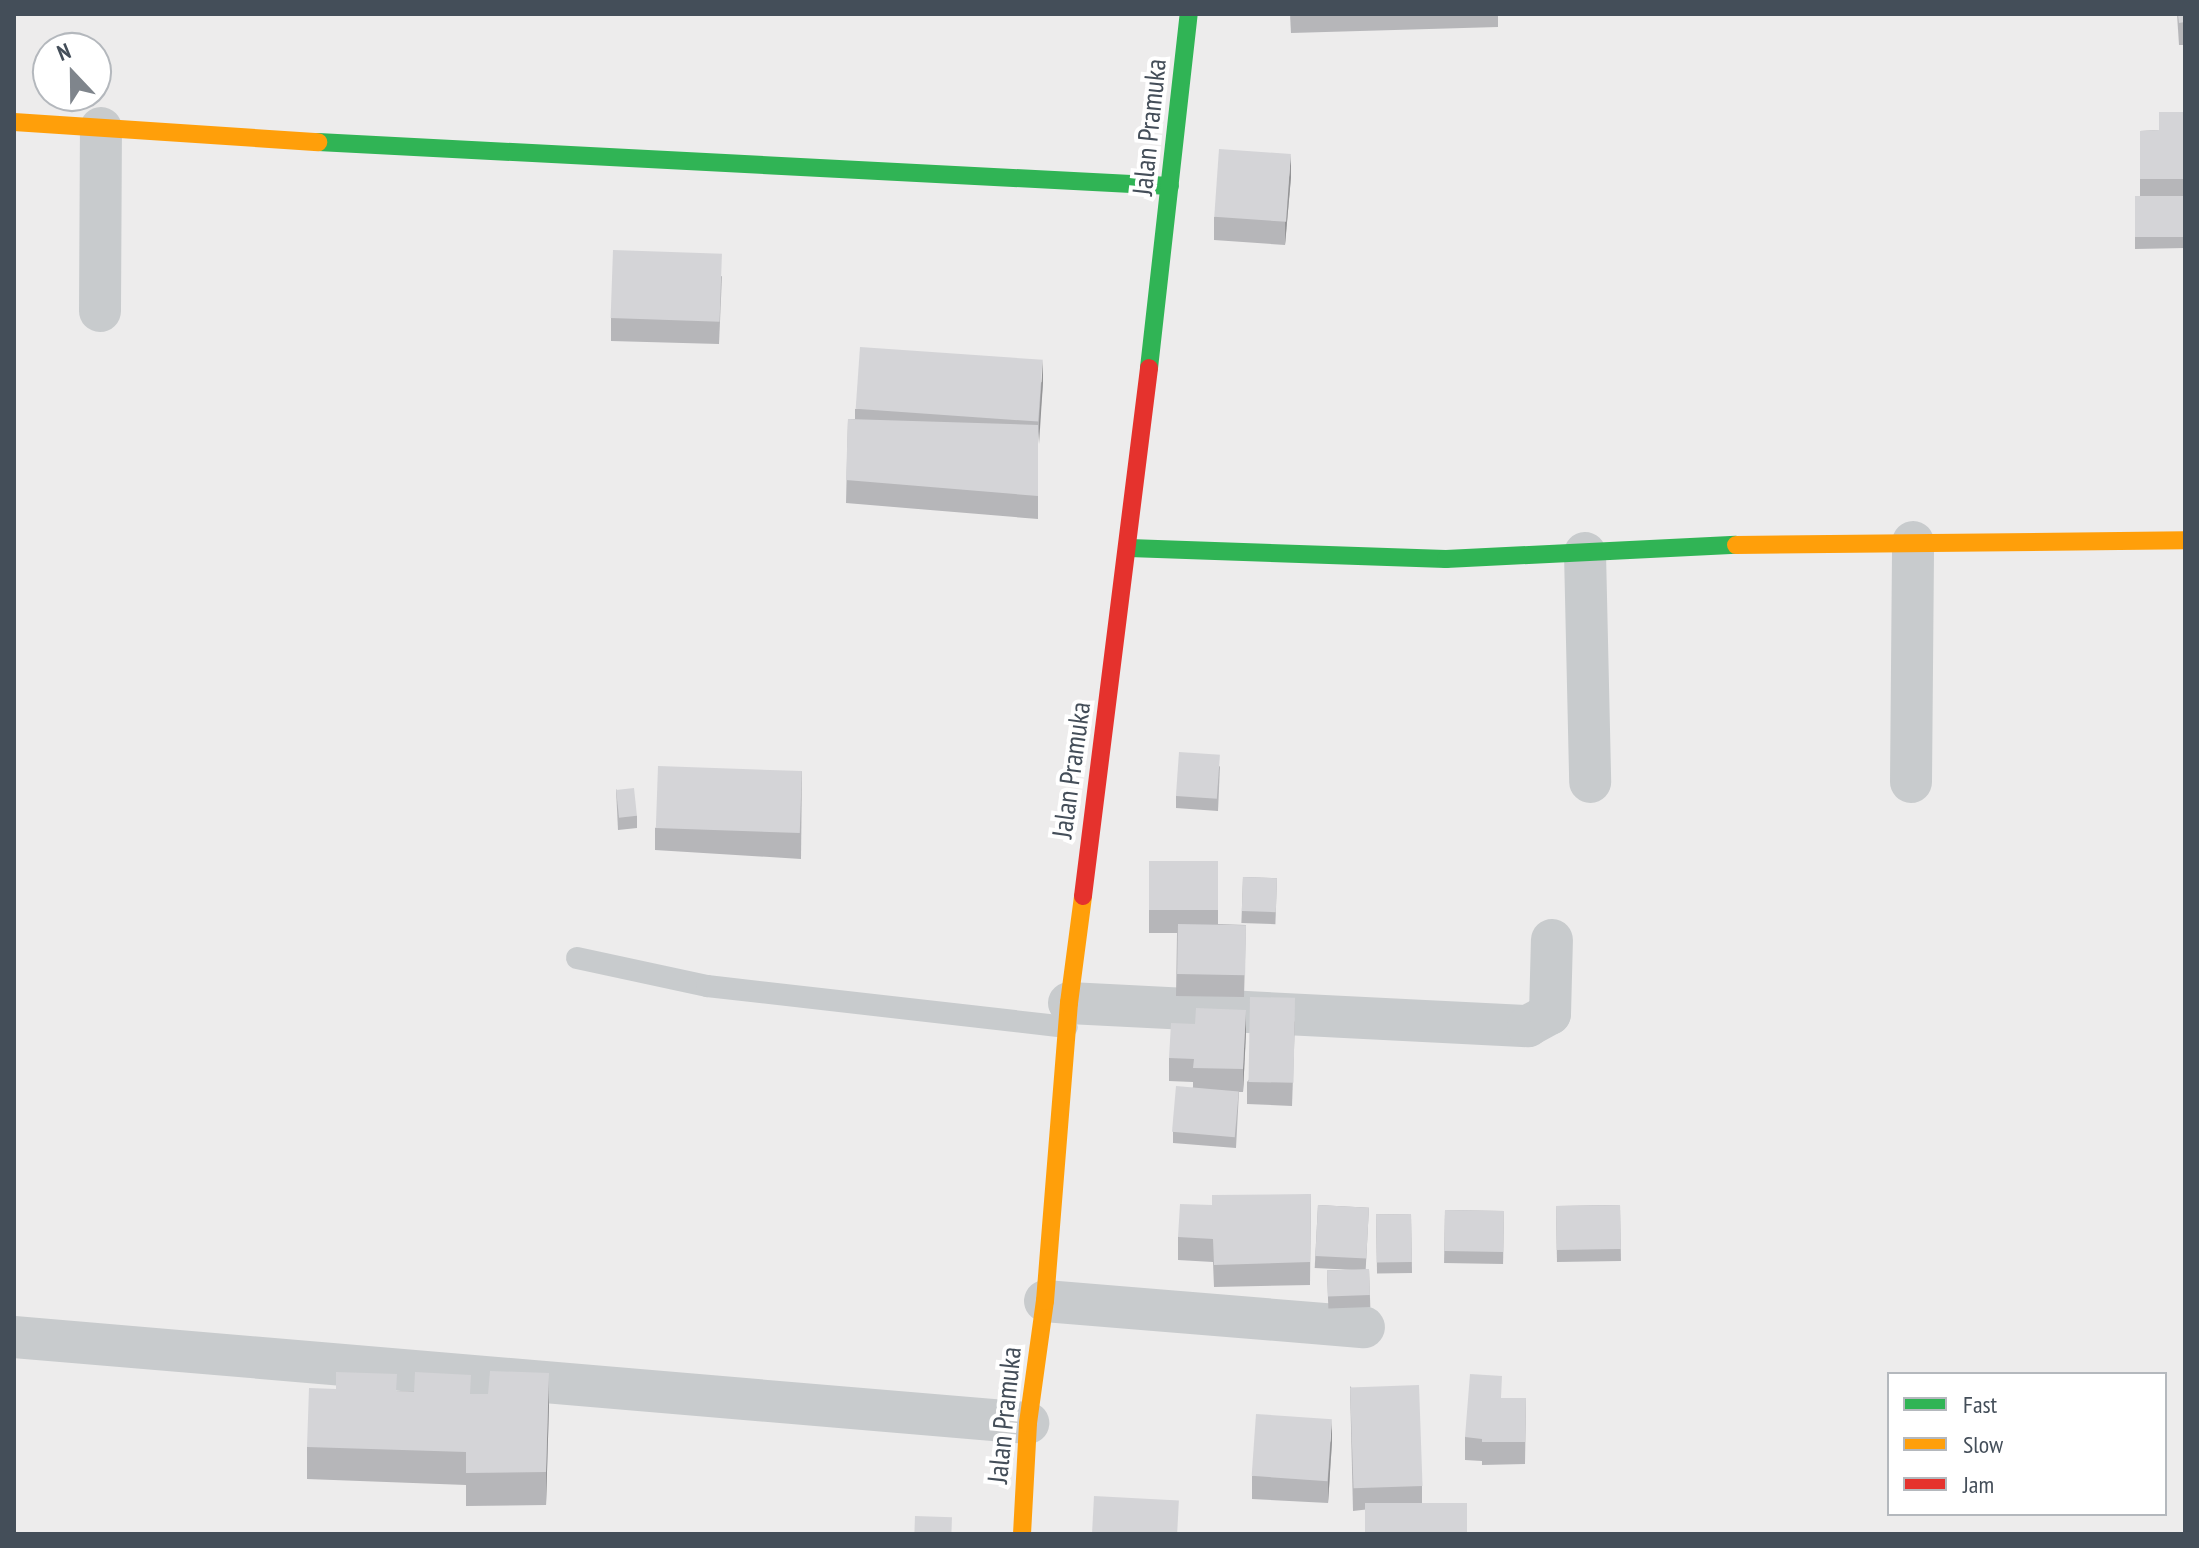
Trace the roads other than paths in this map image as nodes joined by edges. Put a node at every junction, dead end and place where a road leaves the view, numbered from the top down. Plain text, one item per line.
1 (1189, 14) edge
2 (14, 122) edge
3 (101, 128) junction
4 (1170, 186) junction
5 (100, 311) dead end
6 (2185, 540) edge
7 (1913, 542) junction
8 (1129, 548) junction
9 (1585, 553) junction
10 (1590, 782) dead end
11 (1911, 782) dead end
12 (1552, 940) dead end
13 (577, 958) dead end
14 (1068, 1015) junction
15 (1045, 1301) junction
16 (1364, 1327) dead end
17 (14, 1337) edge
18 (1028, 1423) junction
19 (1022, 1534) edge

1 - 4 street, Jalan Pramuka
2 - 3 street
3 - 4 street
3 - 5 street
4 - 8 street, Jalan Pramuka
6 - 7 street
7 - 9 street
7 - 11 street
8 - 9 street
8 - 14 street, Jalan Pramuka
9 - 10 street
12 - 14 street
13 - 14 lane
14 - 15 street, Jalan Pramuka
15 - 16 street
15 - 18 street, Jalan Pramuka
17 - 18 street
18 - 19 street, Jalan Pramuka

